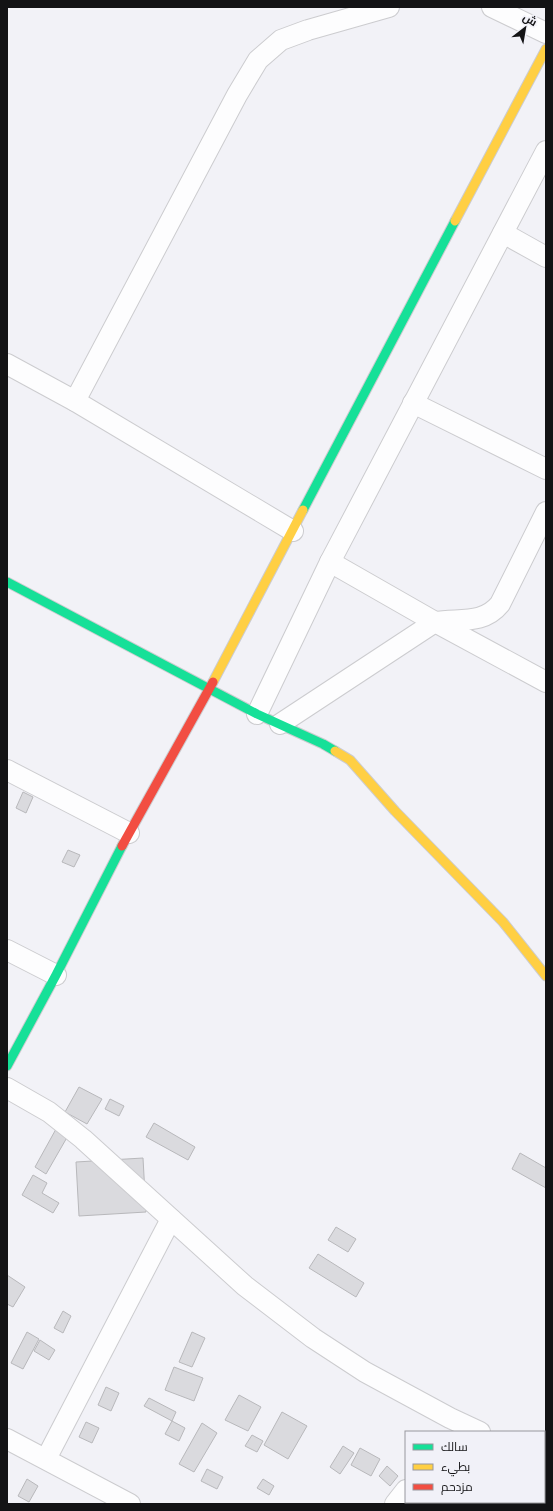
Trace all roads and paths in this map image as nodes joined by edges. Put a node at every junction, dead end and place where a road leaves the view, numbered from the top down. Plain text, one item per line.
1 (390, 7) edge
2 (492, 7) edge
3 (546, 33) edge
4 (546, 49) edge
5 (546, 151) edge
6 (503, 234) junction
7 (546, 257) edge
8 (7, 364) edge
9 (75, 401) junction
10 (413, 403) junction
11 (546, 469) edge
12 (546, 512) edge
13 (293, 531) junction
14 (330, 562) junction
15 (7, 582) edge
16 (435, 622) junction
17 (546, 682) edge
18 (209, 689) junction
19 (258, 714) junction
20 (280, 724) junction
21 (7, 770) edge
22 (129, 833) junction
23 (7, 950) edge
24 (56, 975) junction
25 (546, 976) edge
26 (7, 1066) edge
27 (7, 1088) edge
28 (171, 1219) junction
29 (446, 1425) edge
30 (475, 1431) edge
31 (7, 1439) edge
32 (46, 1459) junction
33 (405, 1491) edge
34 (130, 1504) edge
35 (395, 1504) edge

1 - 9 street
2 - 3 street
4 - 13 street
5 - 6 street
6 - 7 street
6 - 10 street
8 - 9 street
9 - 13 street
10 - 11 street
10 - 14 street
12 - 16 street
13 - 18 street
14 - 16 street
14 - 19 street
15 - 18 street
16 - 17 street
16 - 20 street
18 - 19 street
18 - 22 street
19 - 20 street
20 - 25 street
21 - 22 street
22 - 24 street
23 - 24 street
24 - 26 street
27 - 28 street
28 - 29 street
28 - 32 street
29 - 30 street
31 - 32 street
32 - 34 street
33 - 35 street

